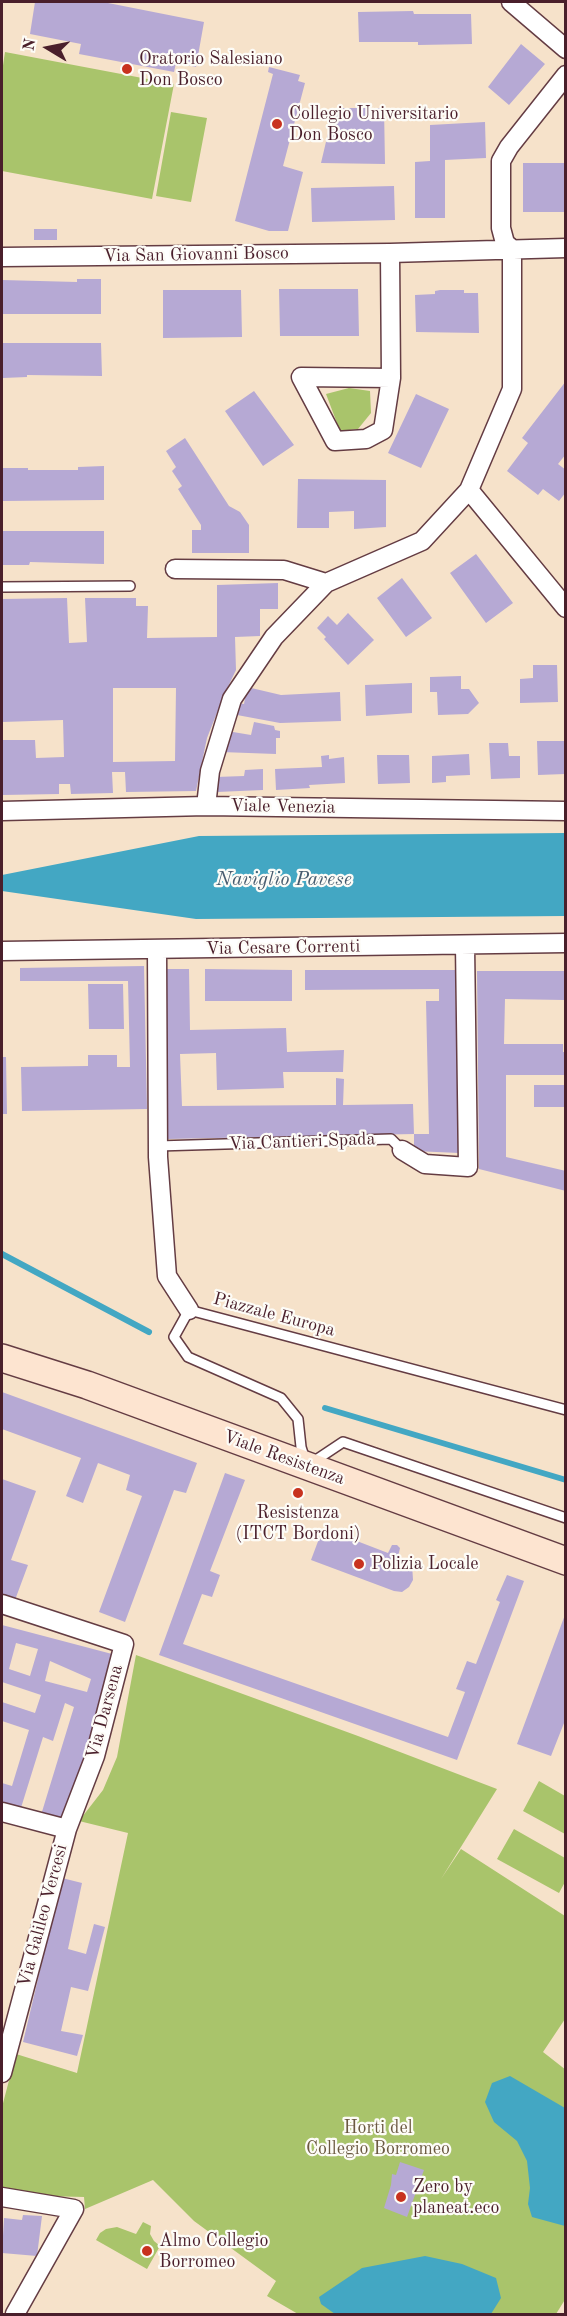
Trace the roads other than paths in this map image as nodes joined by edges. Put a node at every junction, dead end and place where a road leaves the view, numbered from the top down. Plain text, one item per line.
1 (510, 2) edge
2 (566, 49) edge
3 (566, 75) edge
4 (566, 248) edge
5 (512, 249) junction
6 (390, 253) junction
7 (2, 257) edge
8 (391, 378) junction
9 (469, 490) junction
10 (175, 569) dead end
11 (326, 584) junction
12 (130, 586) dead end
13 (2, 587) edge
14 (566, 608) edge
15 (206, 806) junction
16 (2, 811) edge
17 (566, 811) edge
18 (566, 944) edge
19 (465, 945) junction
20 (157, 950) junction
21 (2, 951) edge
22 (158, 1146) junction
23 (402, 1150) joint
24 (189, 1310) junction
25 (2, 1358) edge
26 (566, 1410) edge
27 (307, 1466) junction
28 (566, 1518) edge
29 (566, 1561) edge
30 (2, 1604) edge
31 (2, 1812) edge
32 (67, 1829) junction
33 (2, 2073) edge
34 (2, 2197) edge
35 (15, 2314) edge

1 - 2 street
3 - 5 street
4 - 5 street, Via San Giovanni Bosco
5 - 6 street, Via San Giovanni Bosco
5 - 9 street
6 - 7 street, Via San Giovanni Bosco
6 - 8 street
8 - 8 street
9 - 11 street
9 - 14 street
10 - 11 street
11 - 15 street
12 - 13 lane
15 - 16 street, Viale Venezia
15 - 17 street, Viale Venezia
18 - 19 street, Via Cesare Correnti
19 - 20 street, Via Cesare Correnti
19 - 23 street, Via Cantieri Spada
20 - 21 street, Via Cesare Correnti
20 - 22 street
22 - 23 lane, Via Cantieri Spada
22 - 24 street
24 - 26 lane, Piazzale Europa
24 - 27 lane, Piazzale Europa
25 - 27 main road, Viale Resistenza
27 - 28 lane
27 - 29 main road, Viale Resistenza
30 - 32 street, Via Darsena
31 - 32 street
32 - 33 street, Via Galileo Vercesi
34 - 35 street

